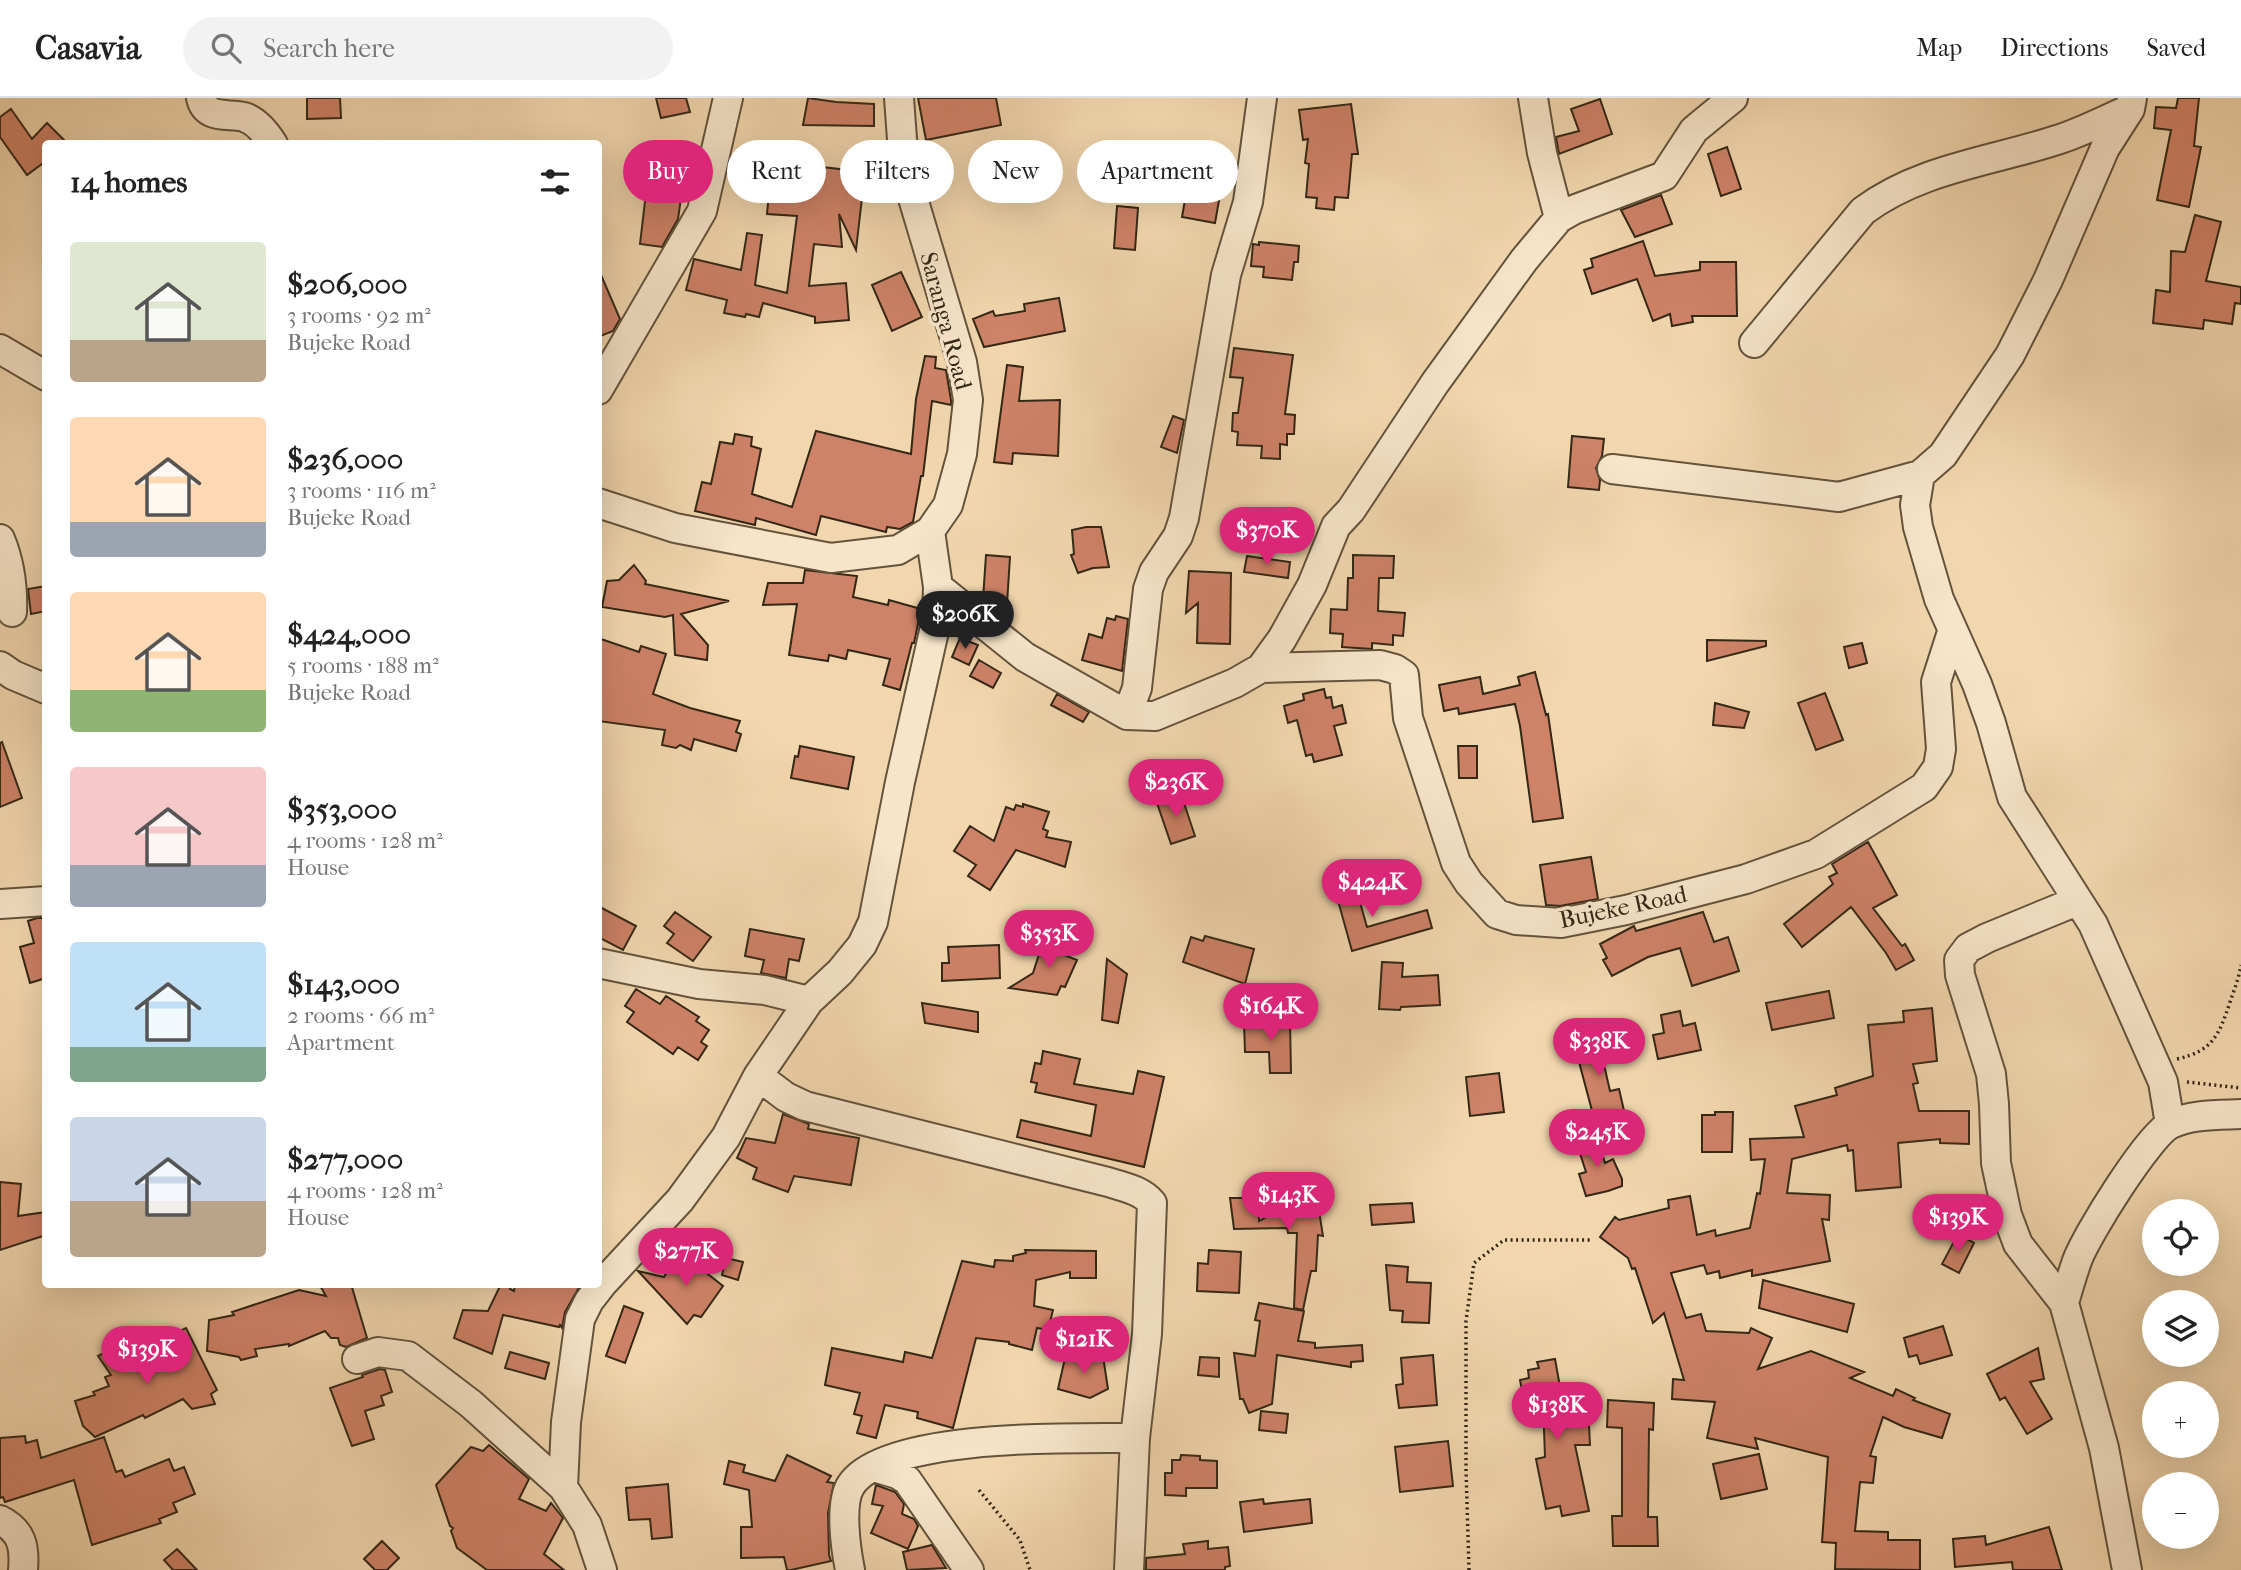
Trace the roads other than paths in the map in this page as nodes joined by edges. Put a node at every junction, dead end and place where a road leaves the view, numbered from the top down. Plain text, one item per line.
1 (201, 98) edge
2 (727, 98) edge
3 (899, 98) edge
4 (1262, 98) edge
5 (1534, 98) edge
6 (1732, 98) edge
7 (2131, 104) edge
8 (270, 140) edge
9 (1559, 218) junction
10 (1754, 343) dead end
11 (0, 349) edge
12 (42, 374) edge
13 (602, 383) edge
14 (1612, 469) dead end
15 (1920, 475) junction
16 (602, 504) edge
17 (930, 531) junction
18 (0, 539) edge
19 (938, 587) junction
20 (12, 612) dead end
21 (1952, 632) junction
22 (0, 666) edge
23 (1261, 668) junction
24 (42, 687) edge
25 (1127, 715) junction
26 (42, 901) edge
27 (2077, 901) junction
28 (0, 904) edge
29 (602, 964) edge
30 (809, 1001) junction
31 (758, 1076) junction
32 (2241, 1114) edge
33 (2170, 1124) junction
34 (602, 1287) edge
35 (601, 1288) edge
36 (2064, 1303) junction
37 (357, 1359) dead end
38 (1135, 1438) junction
39 (874, 1467) junction
40 (563, 1487) junction
41 (0, 1520) edge
42 (23, 1570) edge
43 (602, 1570) edge
44 (850, 1570) edge
45 (969, 1570) edge
46 (1129, 1570) edge
47 (2127, 1570) edge

1 - 8 street
2 - 13 street
3 - 17 street, Saranga Road
4 - 25 street
5 - 9 street
6 - 9 street
7 - 10 street
7 - 15 street
9 - 23 street
11 - 12 street
14 - 15 street
15 - 21 street
16 - 17 street, Saranga Road
17 - 19 street
18 - 20 street
19 - 25 street
19 - 30 street
21 - 23 street, Bujeke Road
21 - 27 street
22 - 24 street
23 - 25 street, Bujeke Road
26 - 28 street
27 - 33 street
27 - 36 street
29 - 30 street
30 - 31 street
31 - 34 street
31 - 38 street
32 - 33 street
33 - 36 street
35 - 40 street
36 - 47 street
37 - 40 street
38 - 39 street
38 - 46 street
39 - 44 street
39 - 45 street
40 - 43 street
41 - 42 street

